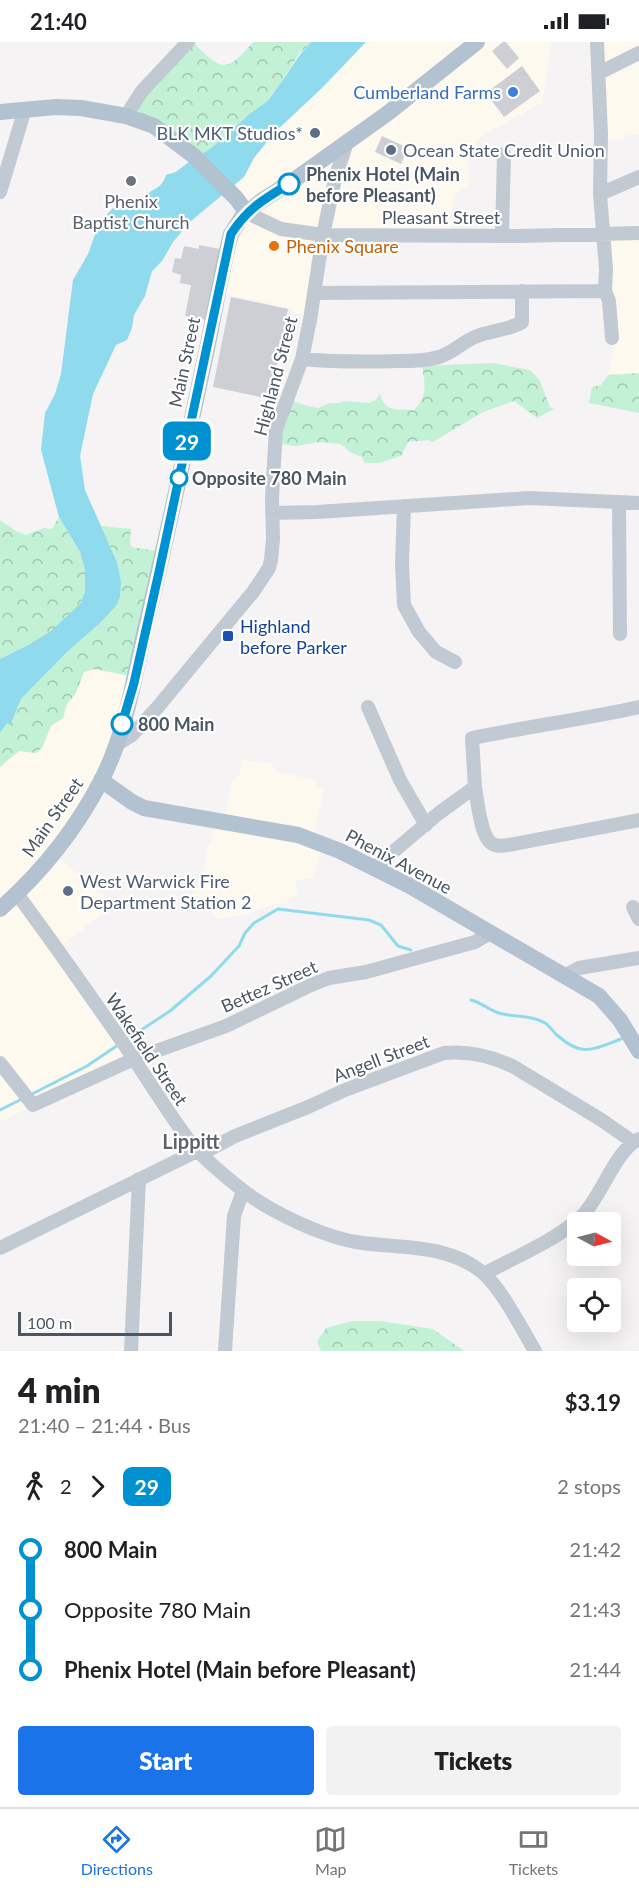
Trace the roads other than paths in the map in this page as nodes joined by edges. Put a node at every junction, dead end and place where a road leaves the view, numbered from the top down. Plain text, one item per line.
1 (188, 42) edge
2 (477, 42) edge
3 (597, 42) edge
4 (639, 53) edge
5 (599, 73) junction
6 (25, 109) junction
7 (0, 112) edge
8 (126, 116) junction
9 (347, 142) junction
10 (504, 154) dead end
11 (639, 177) edge
12 (0, 192) edge
13 (600, 194) junction
14 (247, 213) junction
15 (639, 233) edge
16 (603, 234) junction
17 (323, 235) junction
18 (502, 235) junction
19 (522, 291) junction
20 (605, 291) junction
21 (314, 293) junction
22 (612, 338) dead end
23 (302, 359) junction
24 (619, 502) junction
25 (639, 503) edge
26 (404, 506) junction
27 (272, 513) junction
28 (620, 634) dead end
29 (455, 662) dead end
30 (639, 706) edge
31 (368, 707) dead end
32 (116, 745) junction
33 (101, 780) junction
34 (476, 787) junction
35 (639, 820) edge
36 (426, 825) junction
37 (374, 868) junction
38 (17, 894) junction
39 (0, 909) edge
40 (490, 933) junction
41 (639, 958) edge
42 (566, 975) junction
43 (639, 1051) edge
44 (134, 1059) junction
45 (0, 1063) edge
46 (636, 1141) edge
47 (199, 1152) junction
48 (139, 1179) junction
49 (243, 1191) junction
50 (0, 1248) edge
51 (484, 1274) junction
52 (131, 1351) edge
53 (225, 1351) edge
54 (535, 1351) edge

1 - 8 street
2 - 9 main road, Main Street
3 - 5 street
4 - 5 street
5 - 13 street
6 - 7 main road
6 - 8 main road
6 - 12 street
8 - 14 main road
9 - 14 main road, Main Street
9 - 17 street, Highland Street
10 - 18 street
11 - 13 street
13 - 16 street
14 - 17 street, Pleasant Street
14 - 32 main road, Main Street
15 - 16 street, Pleasant Street
16 - 18 street, Pleasant Street
16 - 20 street
17 - 18 street, Pleasant Street
17 - 21 street, Highland Street
19 - 20 street
19 - 21 street
19 - 23 street
20 - 22 street
21 - 23 street, Highland Street
23 - 27 street, Highland Street
24 - 25 street
24 - 26 street
24 - 28 street
26 - 27 street
26 - 29 street
27 - 32 street, Highland Street
30 - 34 street
31 - 36 street
32 - 33 main road, Main Street
33 - 37 main road, Phenix Avenue
33 - 38 main road, Main Street
34 - 35 street
34 - 36 street
36 - 37 street
37 - 40 main road, Phenix Avenue
38 - 39 main road, Main Street
38 - 44 street, Wakefield Street
40 - 42 main road, Phenix Avenue
40 - 44 street, Bettez Street
41 - 42 street
42 - 43 main road, Phenix Avenue
44 - 45 street, Bettez Street
44 - 47 street, Wakefield Street
46 - 47 street, Angell Street
46 - 51 street
47 - 48 street, Angell Street
47 - 49 street, Wakefield Street
48 - 50 street, Angell Street
48 - 52 street
49 - 51 street, Wakefield Street
49 - 53 street
51 - 54 street, Wakefield Street

